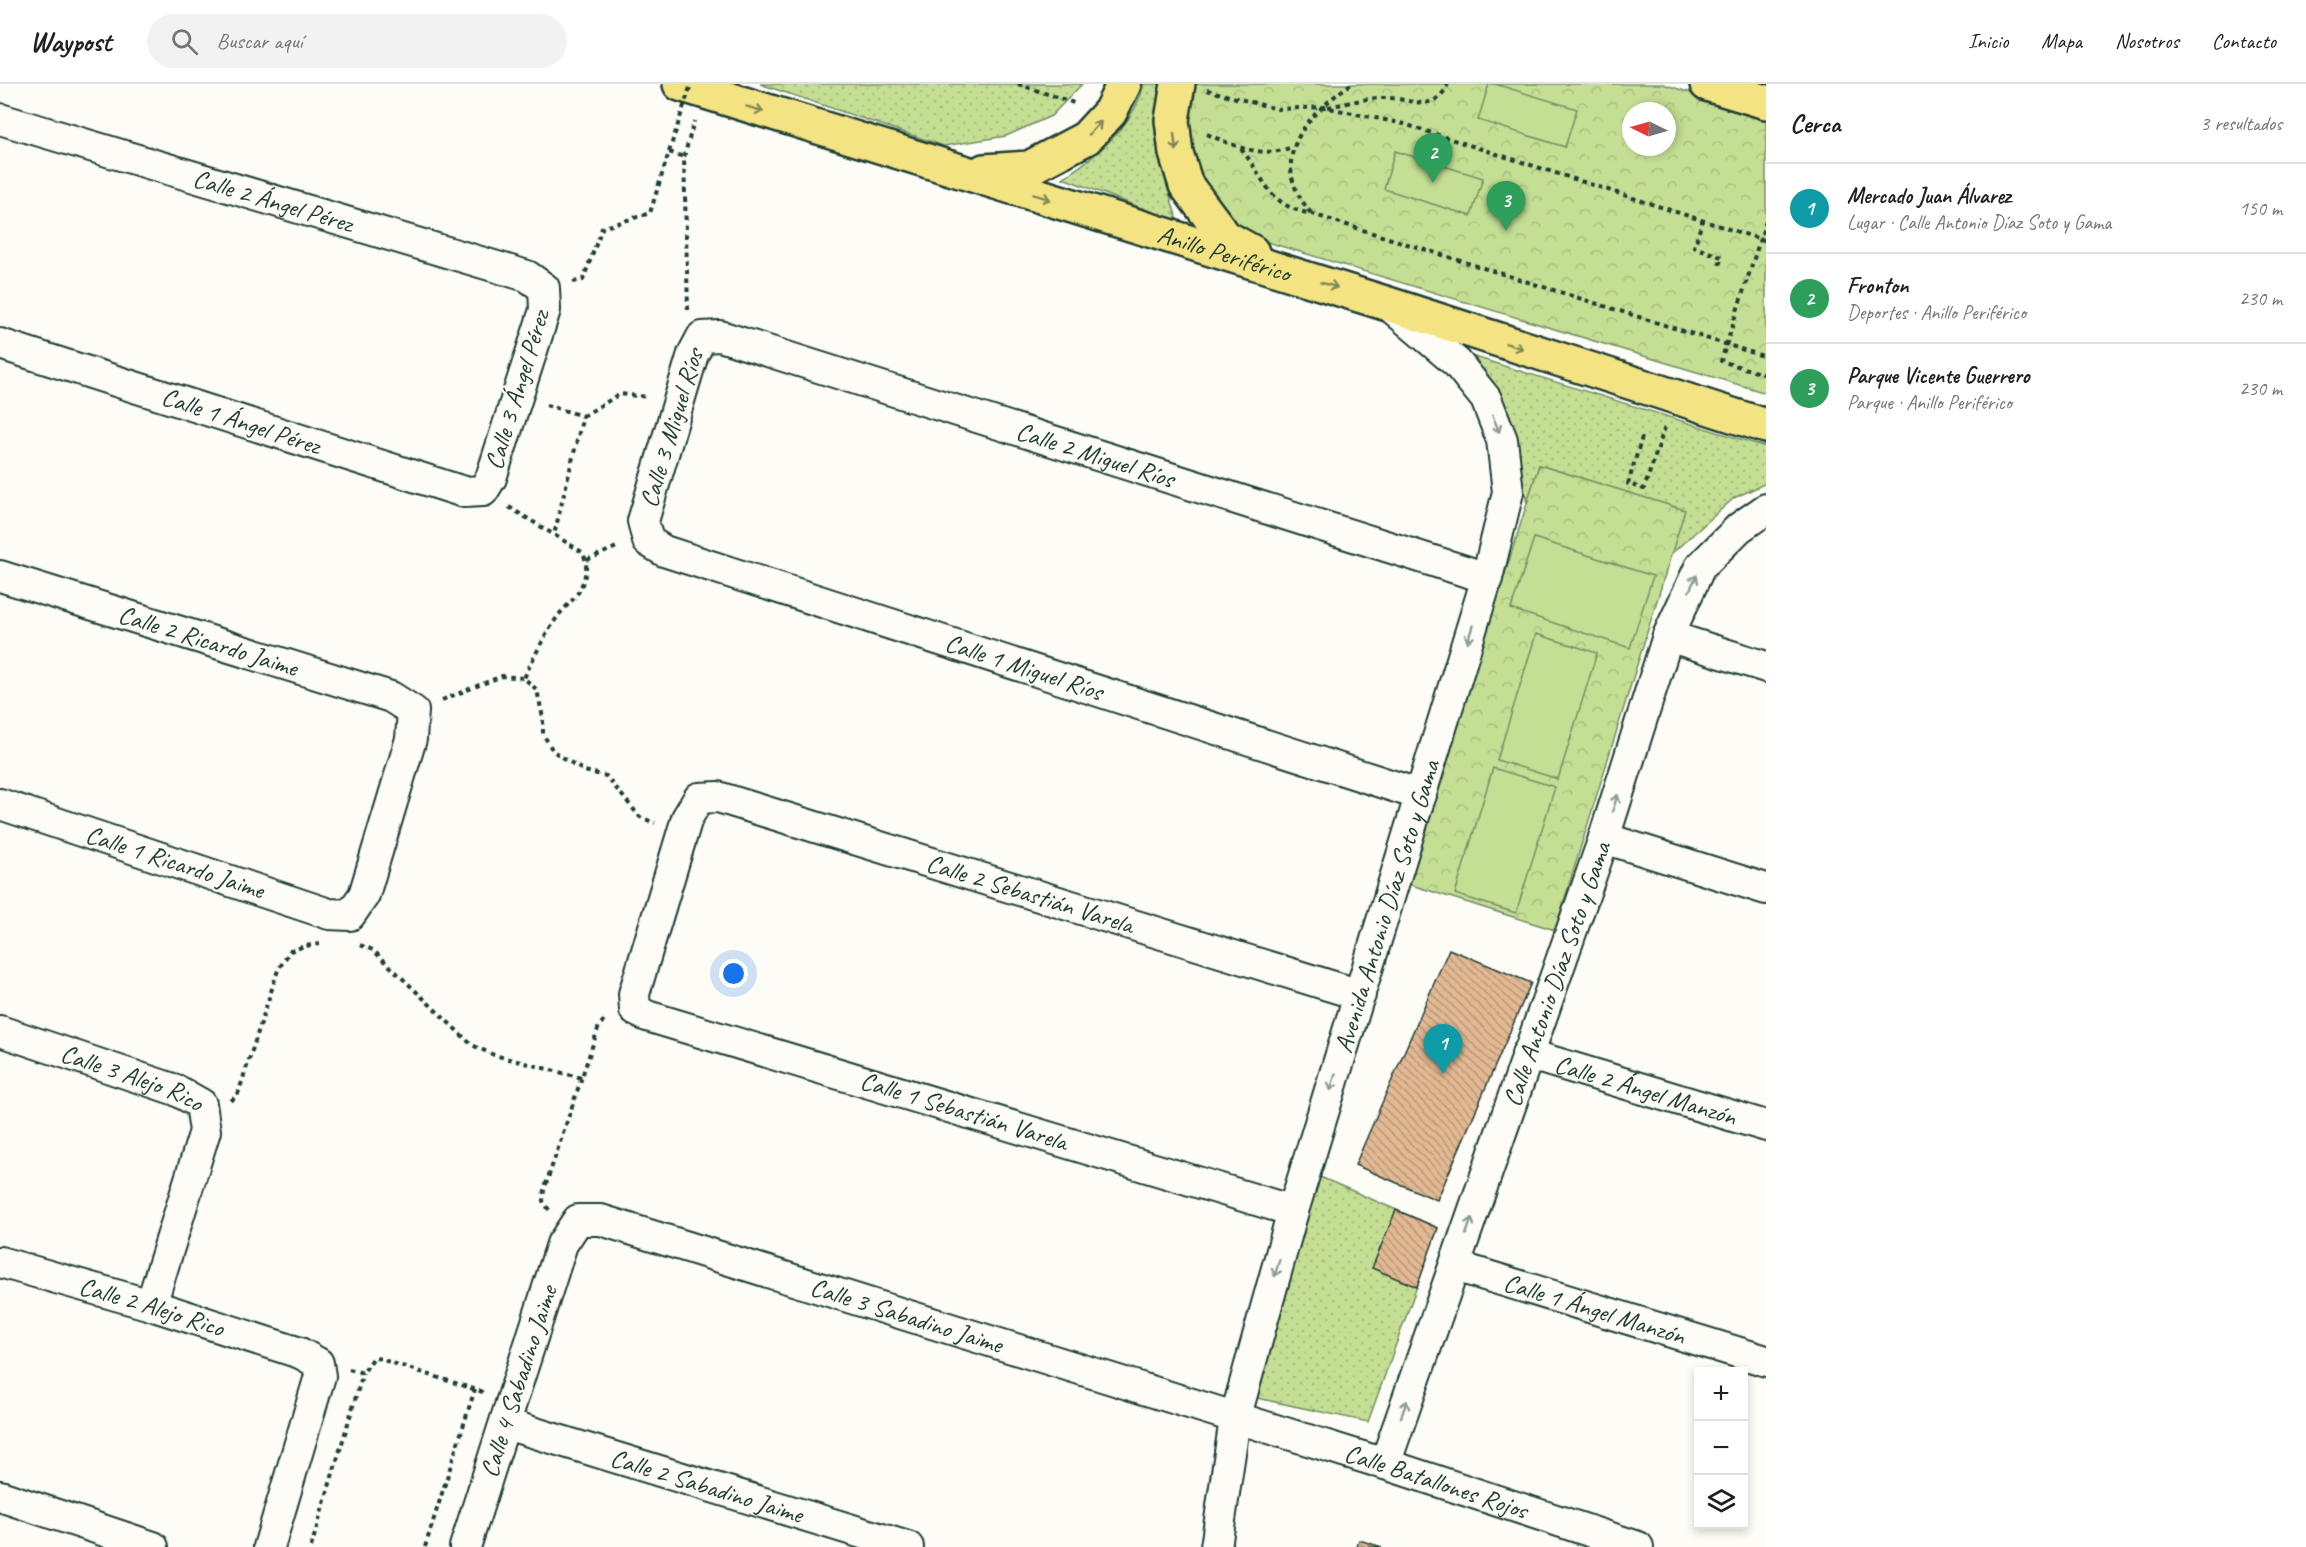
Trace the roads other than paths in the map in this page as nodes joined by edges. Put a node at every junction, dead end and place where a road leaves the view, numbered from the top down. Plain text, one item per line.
1 (1124, 84) edge
2 (1707, 84) edge
3 (691, 87) edge
4 (1192, 87) edge
5 (1766, 102) edge
6 (0, 119) edge
7 (964, 172) junction
8 (1288, 272) junction
9 (544, 288) joint
10 (1388, 304) junction
11 (702, 337) joint
12 (0, 344) edge
13 (1766, 426) edge
14 (483, 491) joint
15 (1766, 509) edge
16 (643, 521) joint
17 (0, 576) edge
18 (1487, 578) junction
19 (1668, 636) junction
20 (1766, 667) edge
21 (1421, 795) junction
22 (0, 804) edge
23 (1604, 838) junction
24 (1766, 889) edge
25 (350, 915) joint
26 (1360, 995) junction
27 (635, 1010) joint
28 (0, 1031) edge
29 (1527, 1054) junction
30 (1766, 1126) edge
31 (1293, 1211) junction
32 (578, 1220) joint
33 (0, 1262) edge
34 (1455, 1266) junction
35 (151, 1305) junction
36 (1766, 1361) edge
37 (509, 1412) junction
38 (1234, 1419) junction
39 (1384, 1464) junction
40 (0, 1496) edge
41 (153, 1547) edge
42 (269, 1547) edge
43 (465, 1547) edge
44 (908, 1547) edge
45 (1216, 1547) edge
46 (1638, 1547) edge

7 -> 1 main road
2 - 5 main road
3 -> 7 main road, Anillo Periférico
4 -> 8 main road
6 - 9 street, Calle 2 Ángel Pérez
7 -> 8 main road, Anillo Periférico
8 -> 10 main road, Anillo Periférico
9 - 14 street, Calle 3 Ángel Pérez
10 -> 13 main road, Anillo Periférico
10 -> 18 street, Avenida Antonio Díaz Soto y Gama
11 - 16 street, Calle 3 Miguel Ríos
11 - 18 street, Calle 2 Miguel Ríos
12 - 14 street, Calle 1 Ángel Pérez
19 -> 15 street, Calle Antonio Díaz Soto y Gama
16 - 21 street, Calle 1 Miguel Ríos
17 - 25 street, Calle 2 Ricardo Jaime
18 -> 21 street, Avenida Antonio Díaz Soto y Gama
19 - 20 street
23 -> 19 street, Calle Antonio Díaz Soto y Gama
21 - 26 street, Avenida Antonio Díaz Soto y Gama
22 - 25 street, Calle 1 Ricardo Jaime
23 - 24 street
23 - 29 street, Calle Antonio Díaz Soto y Gama
26 - 27 street, Calle 2 Sebastián Varela
26 -> 31 street, Avenida Antonio Díaz Soto y Gama
27 - 31 street, Calle 1 Sebastián Varela
28 - 35 street, Calle 3 Alejo Rico
29 - 30 street, Calle 2 Ángel Manzón
34 -> 29 street, Calle Antonio Díaz Soto y Gama
31 -> 38 street, Avenida Antonio Díaz Soto y Gama
32 - 37 street, Calle 4 Sabadino Jaime
32 - 38 street, Calle 3 Sabadino Jaime
33 - 35 street, Calle 2 Alejo Rico
34 - 36 street, Calle 1 Ángel Manzón
39 -> 34 street, Calle Antonio Díaz Soto y Gama
35 - 42 street, Calle 2 Alejo Rico
37 - 43 street, Calle 4 Sabadino Jaime
37 - 44 street, Calle 2 Sabadino Jaime
38 - 39 street, Calle Batallones Rojos
38 - 45 street, Avenida Antonio Díaz Soto y Gama
39 - 46 street, Calle Batallones Rojos
40 - 41 street

